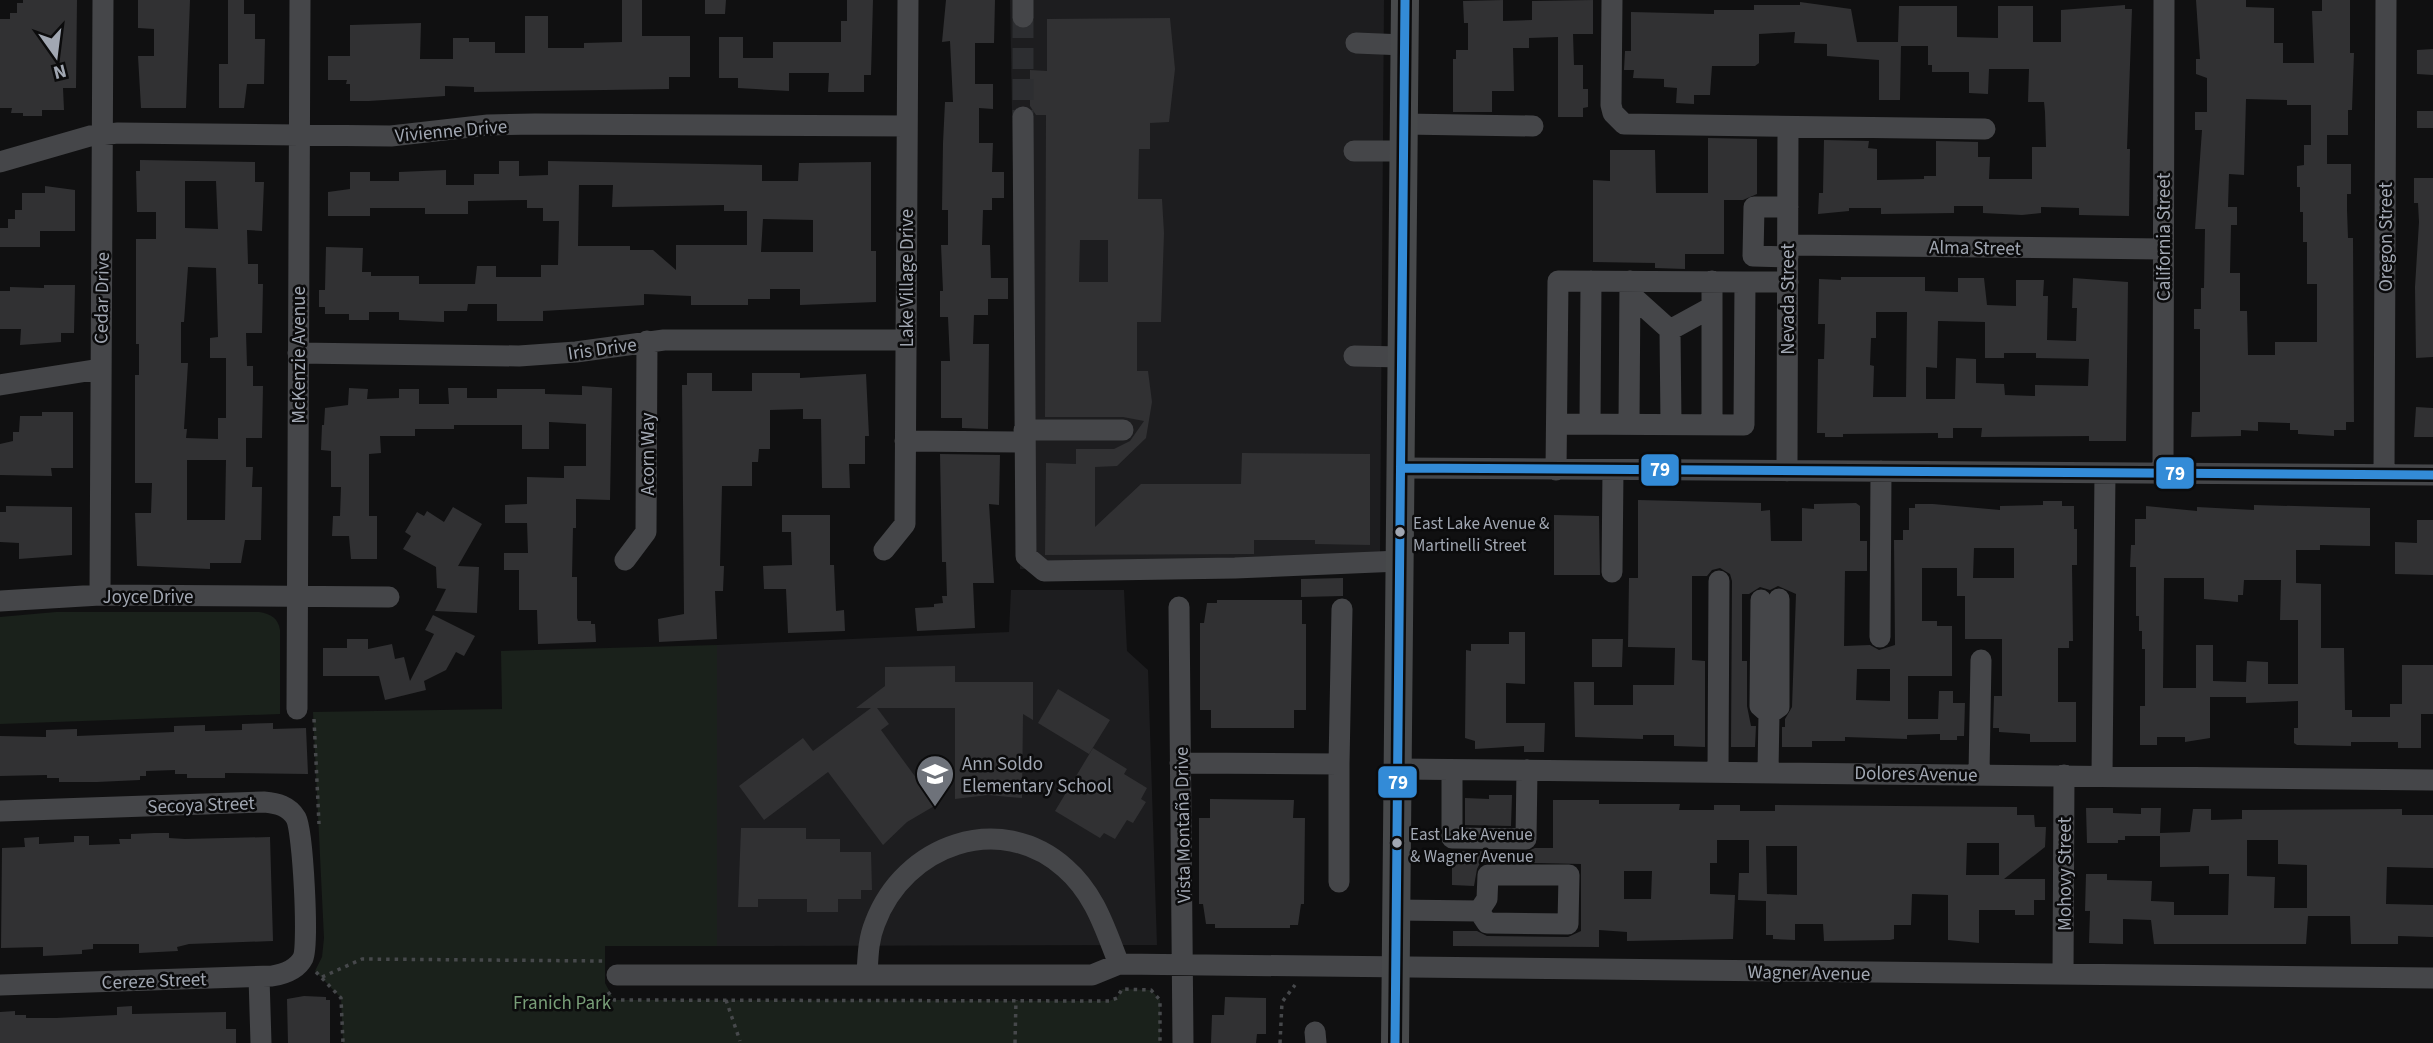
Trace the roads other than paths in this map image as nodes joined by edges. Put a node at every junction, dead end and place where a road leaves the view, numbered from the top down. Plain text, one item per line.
1 (103, 0) edge
2 (300, 0) edge
3 (908, 0) edge
4 (1405, 0) edge
5 (1612, 0) edge
6 (2164, 0) edge
7 (2386, 0) edge
8 (1356, 43) dead end
9 (1404, 45) junction
10 (1023, 117) tunnel mouth
11 (1404, 124) junction
12 (907, 126) junction
13 (1533, 126) dead end
14 (1788, 127) junction
15 (1985, 129) dead end
16 (102, 134) junction
17 (299, 135) junction
18 (1354, 151) dead end
19 (1404, 151) junction
20 (0, 162) edge
21 (1788, 207) junction
22 (2163, 248) junction
23 (1788, 251) junction
24 (1591, 281) junction
25 (1712, 281) junction
26 (1745, 282) junction
27 (1788, 282) junction
28 (1630, 288) junction
29 (1712, 307) junction
30 (1670, 330) junction
31 (906, 340) junction
32 (648, 341) junction
33 (298, 354) junction
34 (1354, 356) dead end
35 (1402, 357) junction
36 (100, 369) junction
37 (0, 386) edge
38 (1557, 424) junction
39 (1590, 424) junction
40 (1629, 424) junction
41 (1671, 425) junction
42 (1712, 425) junction
43 (1124, 430) dead end
44 (1024, 436) junction
45 (905, 441) junction
46 (1402, 468) junction
47 (1556, 470) junction
48 (1613, 470) junction
49 (1787, 471) junction
50 (1881, 471) junction
51 (2105, 473) junction
52 (2163, 473) junction
53 (2384, 475) junction
54 (2433, 475) edge
55 (884, 550) dead end
56 (625, 560) dead end
57 (1400, 561) junction
58 (1612, 572) dead end
59 (1719, 581) dead end
60 (100, 595) junction
61 (296, 597) junction
62 (389, 597) dead end
63 (1770, 600) dead end
64 (0, 601) edge
65 (1179, 607) dead end
66 (1342, 609) dead end
67 (1880, 637) dead end
68 (1981, 660) dead end
69 (305, 711) road end
70 (1180, 763) junction
71 (1339, 764) junction
72 (1398, 769) junction
73 (1452, 769) junction
74 (1527, 770) junction
75 (1718, 771) junction
76 (1768, 771) junction
77 (1979, 773) junction
78 (2064, 775) junction
79 (2102, 776) junction
80 (2433, 780) edge
81 (0, 811) edge
82 (1339, 882) dead end
83 (1396, 911) junction
84 (1479, 911) junction
85 (310, 963) joint
86 (1119, 964) junction
87 (1185, 965) junction
88 (1395, 968) junction
89 (2063, 974) junction
90 (617, 975) dead end
91 (867, 975) junction
92 (259, 976) junction
93 (2433, 978) edge
94 (0, 985) edge
95 (261, 1043) edge
96 (1183, 1043) edge
97 (1395, 1043) edge

1 - 16 street, Cedar Drive
2 - 17 street, McKenzie Avenue
3 - 12 street, Lake Village Drive
4 - 9 main road
5 - 14 street
6 - 22 street, California Street
7 - 53 street, Oregon Street
8 - 9 street
9 - 11 main road
10 - 44 street
11 - 13 street
11 - 19 main road
12 - 17 street, Vivienne Drive
12 - 31 street, Lake Village Drive
14 - 15 street
14 - 21 street, Nevada Street
16 - 17 street, Vivienne Drive
16 - 20 street, Vivienne Drive
16 - 36 street, Cedar Drive
17 - 33 street, McKenzie Avenue
18 - 19 street
19 - 35 main road
21 - 23 street, Nevada Street
21 - 23 street, Alma Street
22 - 23 street, Alma Street
22 - 52 street, California Street
23 - 27 street, Nevada Street
24 - 28 street
24 - 38 street
24 - 39 street
25 - 26 street
25 - 28 street
25 - 29 street
26 - 27 street
26 - 42 street
27 - 49 street, Nevada Street
28 - 30 street
28 - 40 street
29 - 30 street
29 - 42 street
30 - 41 street
31 - 32 street, Iris Drive
31 - 45 street, Lake Village Drive
32 - 33 street, Iris Drive
32 - 56 street, Acorn Way
33 - 61 street, McKenzie Avenue
34 - 35 street
35 - 46 main road
36 - 37 street
36 - 60 street, Cedar Drive
38 - 39 street
38 - 47 street
39 - 40 street
40 - 41 street
41 - 42 street
43 - 44 street
44 - 45 street
44 - 57 street
45 - 55 street, Lake Village Drive
46 - 47 street
46 - 57 main road
47 - 48 street
48 - 49 street
48 - 58 street
49 - 50 street
50 - 51 street
50 - 67 street
51 - 52 street
51 - 79 street
52 - 53 street
53 - 54 street
57 - 72 main road
59 - 75 street
60 - 61 street, Joyce Drive
60 - 64 street, Joyce Drive
61 - 62 street, Joyce Drive
61 - 69 street, McKenzie Avenue
63 - 76 street
65 - 70 street, Vista Montaña Drive
66 - 71 street
68 - 77 street
70 - 71 street
70 - 87 street, Vista Montaña Drive
71 - 82 street
72 - 73 street, Dolores Avenue
72 - 83 main road
73 - 74 street, Dolores Avenue
73 - 74 street
74 - 75 street, Dolores Avenue
75 - 76 street, Dolores Avenue
76 - 77 street, Dolores Avenue
77 - 78 street, Dolores Avenue
78 - 79 street, Dolores Avenue
78 - 89 street, Mohovy Street
79 - 80 street, Dolores Avenue
81 - 85 street, Secoya Street
83 - 84 street
83 - 88 main road
84 - 84 street
85 - 92 street, Cereze Street
86 - 87 street, Wagner Avenue
86 - 91 street, Wagner Avenue
86 - 91 street
87 - 88 street, Wagner Avenue
87 - 96 street, Vista Montaña Drive
88 - 89 street, Wagner Avenue
88 - 97 main road
89 - 93 street, Wagner Avenue
90 - 91 street, Wagner Avenue
92 - 94 street, Cereze Street
92 - 95 street

